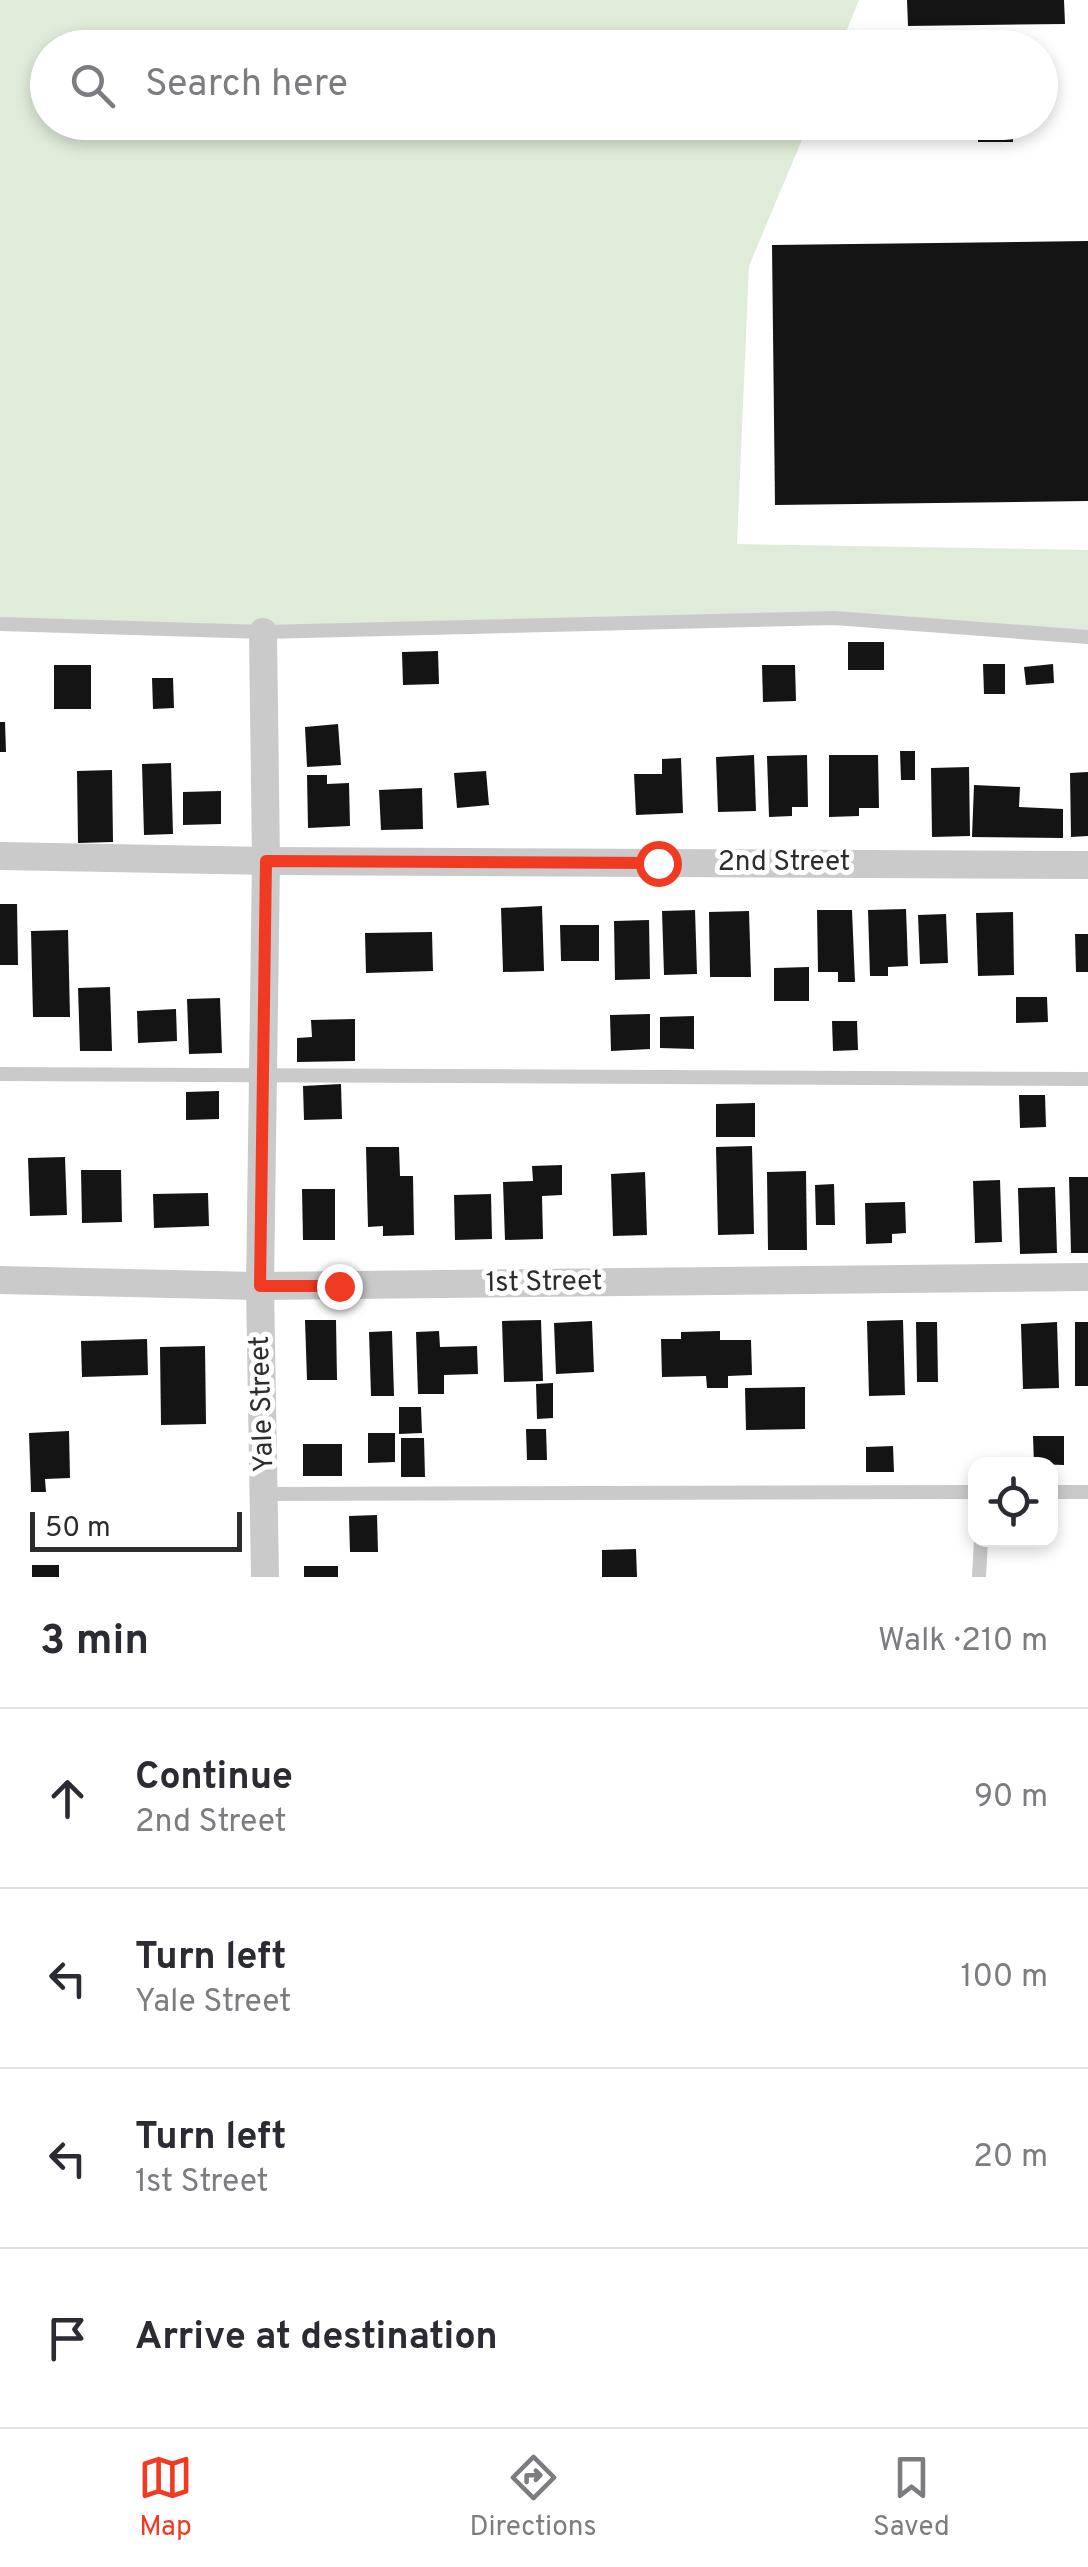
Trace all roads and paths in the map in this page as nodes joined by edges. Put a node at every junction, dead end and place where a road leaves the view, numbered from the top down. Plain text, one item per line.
1 (0, 624) edge
2 (263, 632) junction
3 (1088, 637) edge
4 (0, 856) edge
5 (266, 861) junction
6 (1088, 864) edge
7 (0, 1074) edge
8 (263, 1074) junction
9 (1088, 1079) edge
10 (1088, 1277) edge
11 (0, 1280) edge
12 (260, 1286) junction
13 (968, 1492) edge
14 (1058, 1492) edge
15 (1088, 1492) edge
16 (266, 1494) junction
17 (981, 1547) edge
18 (265, 1577) edge
19 (979, 1577) edge

1 - 2 lane
2 - 3 lane
2 - 5 street, Yale Street
4 - 5 street, 2nd Street
5 - 6 street, 2nd Street
5 - 8 street, Yale Street
7 - 8 lane
8 - 9 lane
8 - 12 street, Yale Street
10 - 12 street, 1st Street
11 - 12 street, 1st Street
12 - 16 street, Yale Street
13 - 16 lane
14 - 15 lane
16 - 18 street, Yale Street
17 - 19 lane

